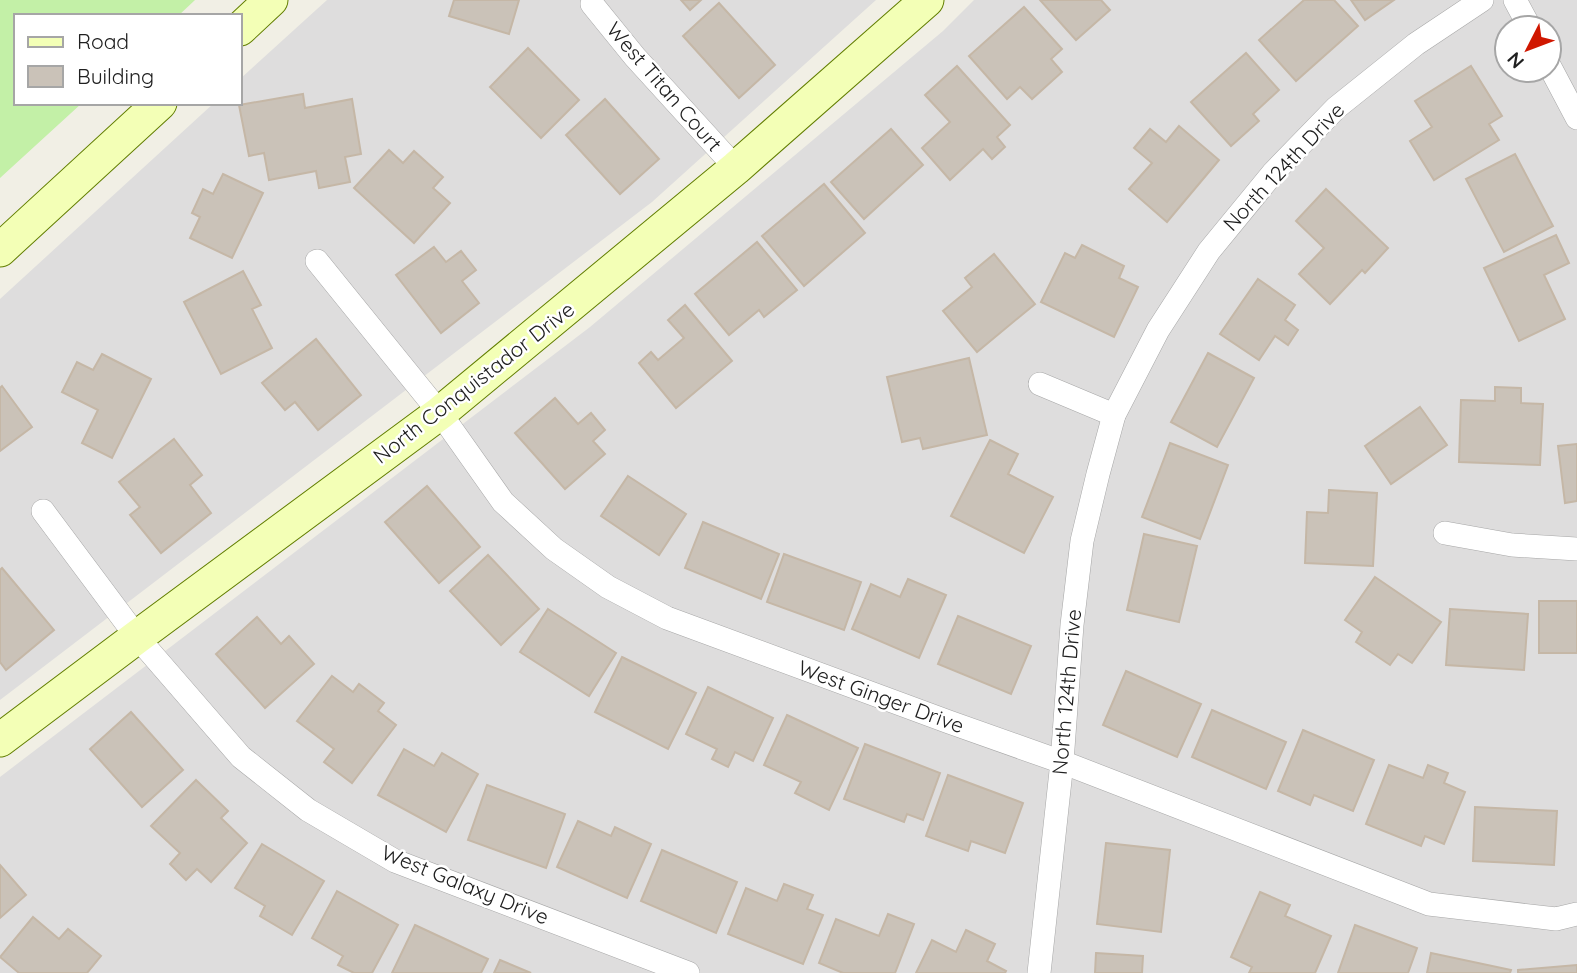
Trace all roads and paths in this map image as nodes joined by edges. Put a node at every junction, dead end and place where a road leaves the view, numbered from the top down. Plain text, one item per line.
1 (271, 0) edge
2 (927, 0) edge
3 (1482, 0) edge
4 (592, 4) dead end
5 (242, 27) edge
6 (1559, 84) edge
7 (158, 105) edge
8 (1577, 118) edge
9 (736, 169) junction
10 (0, 250) edge
11 (317, 261) dead end
12 (1040, 384) dead end
13 (440, 413) junction
14 (1114, 415) junction
15 (43, 511) dead end
16 (1446, 533) dead end
17 (1577, 549) edge
18 (137, 636) junction
19 (0, 740) edge
20 (1062, 762) junction
21 (1577, 914) edge
22 (688, 973) edge
23 (1039, 973) edge

1 - 5 street
2 - 9 street, North Conquistador Drive
3 - 14 street, North 124th Drive
4 - 9 street, West Titan Court
6 - 8 street
7 - 10 street
9 - 13 street, North Conquistador Drive
11 - 13 street, West Ginger Drive
12 - 14 street
13 - 18 street, North Conquistador Drive
13 - 20 street, West Ginger Drive
14 - 20 street, North 124th Drive
15 - 18 street, West Galaxy Drive
16 - 17 street
18 - 19 street, North Conquistador Drive
18 - 22 street, West Galaxy Drive
20 - 21 street, West Ginger Drive
20 - 23 street, North 124th Drive

